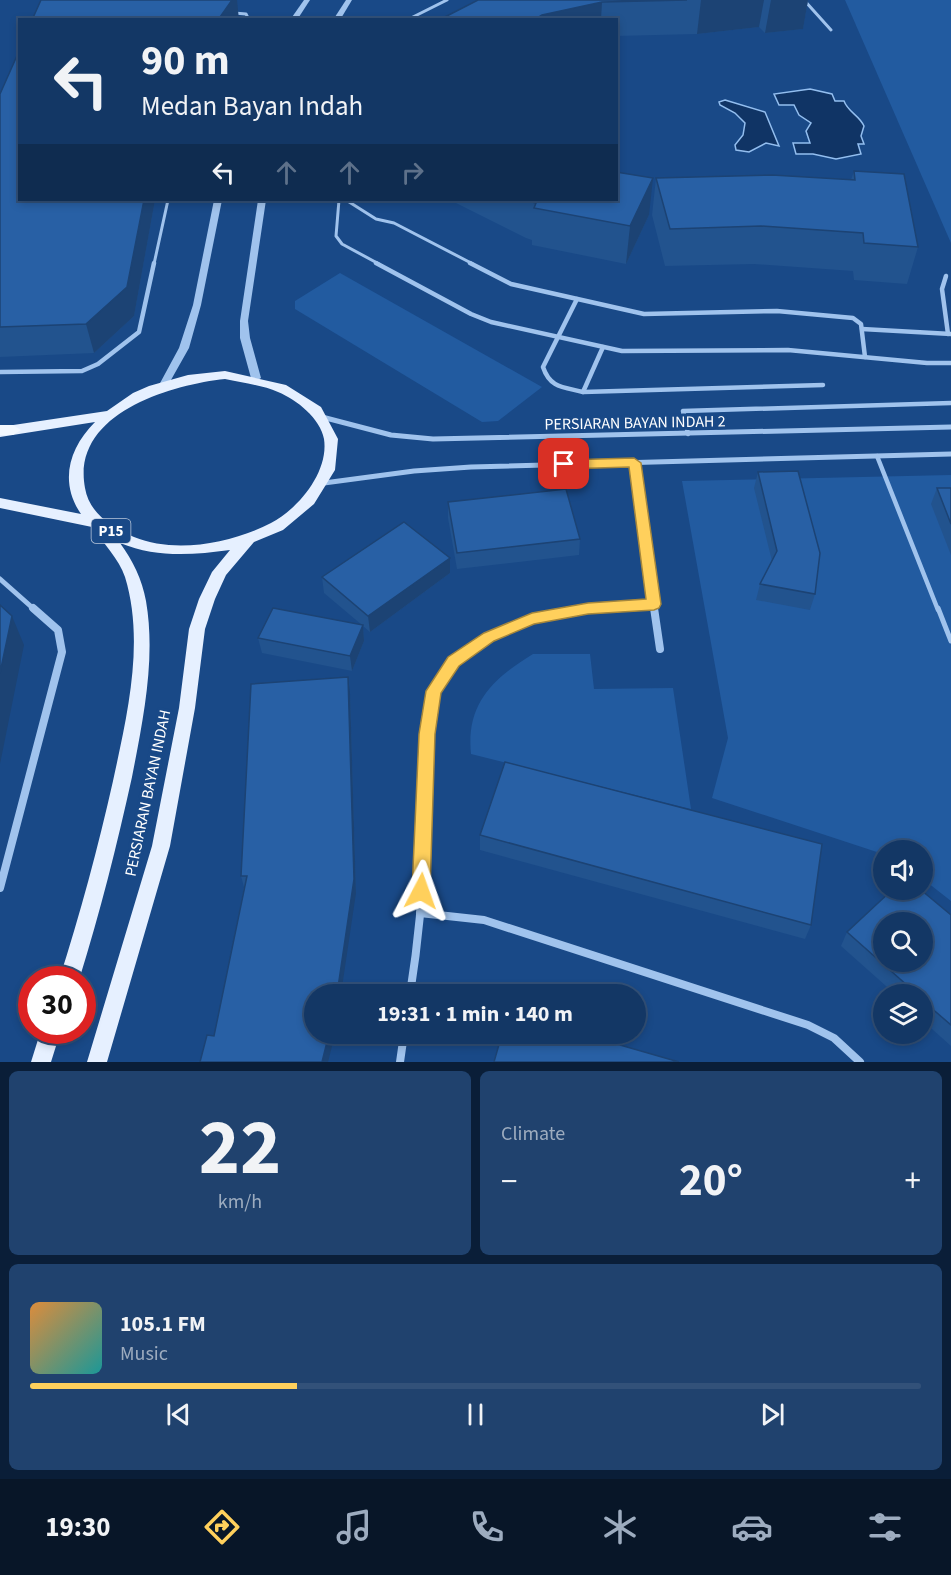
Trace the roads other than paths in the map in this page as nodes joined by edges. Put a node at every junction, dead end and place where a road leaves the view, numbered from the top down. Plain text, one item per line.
1 (307, 0) edge
2 (349, 0) edge
3 (447, 0) edge
4 (804, 0) edge
5 (226, 12) edge
6 (248, 18) edge
7 (294, 18) edge
8 (337, 18) edge
9 (411, 18) edge
10 (831, 30) dead end
11 (168, 201) edge
12 (218, 201) edge
13 (261, 201) edge
14 (339, 201) edge
15 (347, 201) edge
16 (946, 276) dead end
17 (578, 299) junction
18 (862, 328) junction
19 (949, 334) edge
20 (558, 337) junction
21 (603, 347) junction
22 (866, 357) junction
23 (951, 363) edge
24 (0, 372) edge
25 (255, 378) junction
26 (164, 385) junction
27 (823, 385) dead end
28 (583, 392) junction
29 (951, 403) edge
30 (108, 415) junction
31 (322, 417) junction
32 (951, 427) edge
33 (4, 430) edge
34 (688, 434) junction
35 (951, 454) edge
36 (877, 456) junction
37 (634, 463) junction
38 (324, 483) junction
39 (0, 503) edge
40 (97, 523) junction
41 (247, 541) junction
42 (0, 579) edge
43 (654, 604) junction
44 (951, 641) edge
45 (660, 650) dead end
46 (0, 888) edge
47 (420, 913) junction
48 (74, 966) edge
49 (411, 984) edge
50 (47, 1044) edge
51 (403, 1044) edge
52 (41, 1062) edge
53 (97, 1062) edge
54 (400, 1062) edge
55 (860, 1062) edge

1 - 7 street
2 - 8 street
3 - 9 lane
4 - 10 lane
5 - 6 lane
11 - 24 lane
12 - 26 street
13 - 25 street
14 - 20 lane
15 - 17 lane
16 - 19 lane
17 - 18 lane
17 - 20 lane
18 - 19 lane
18 - 22 lane
20 - 21 lane
20 - 28 lane
21 - 22 lane
21 - 28 lane
22 - 23 lane
25 - 26 main road, P15
25 - 31 main road, P15
26 - 30 main road, P15
27 - 28 lane
29 - 34 lane
30 - 33 main road, P15
30 - 40 main road, P15
31 - 34 street, PERSIARAN BAYAN INDAH 2
31 - 38 main road, P15
32 - 34 street, PERSIARAN BAYAN INDAH 2
35 - 36 street
36 - 37 street
36 - 44 lane
37 - 38 street
37 - 43 street
38 - 41 main road, P15
39 - 40 main road, P15
40 - 41 main road, P15
40 - 48 main road, PERSIARAN BAYAN INDAH
41 - 53 main road, PERSIARAN BAYAN INDAH
42 - 46 street
43 - 45 street
43 - 47 street
47 - 49 street
47 - 55 street
50 - 52 main road
51 - 54 street

